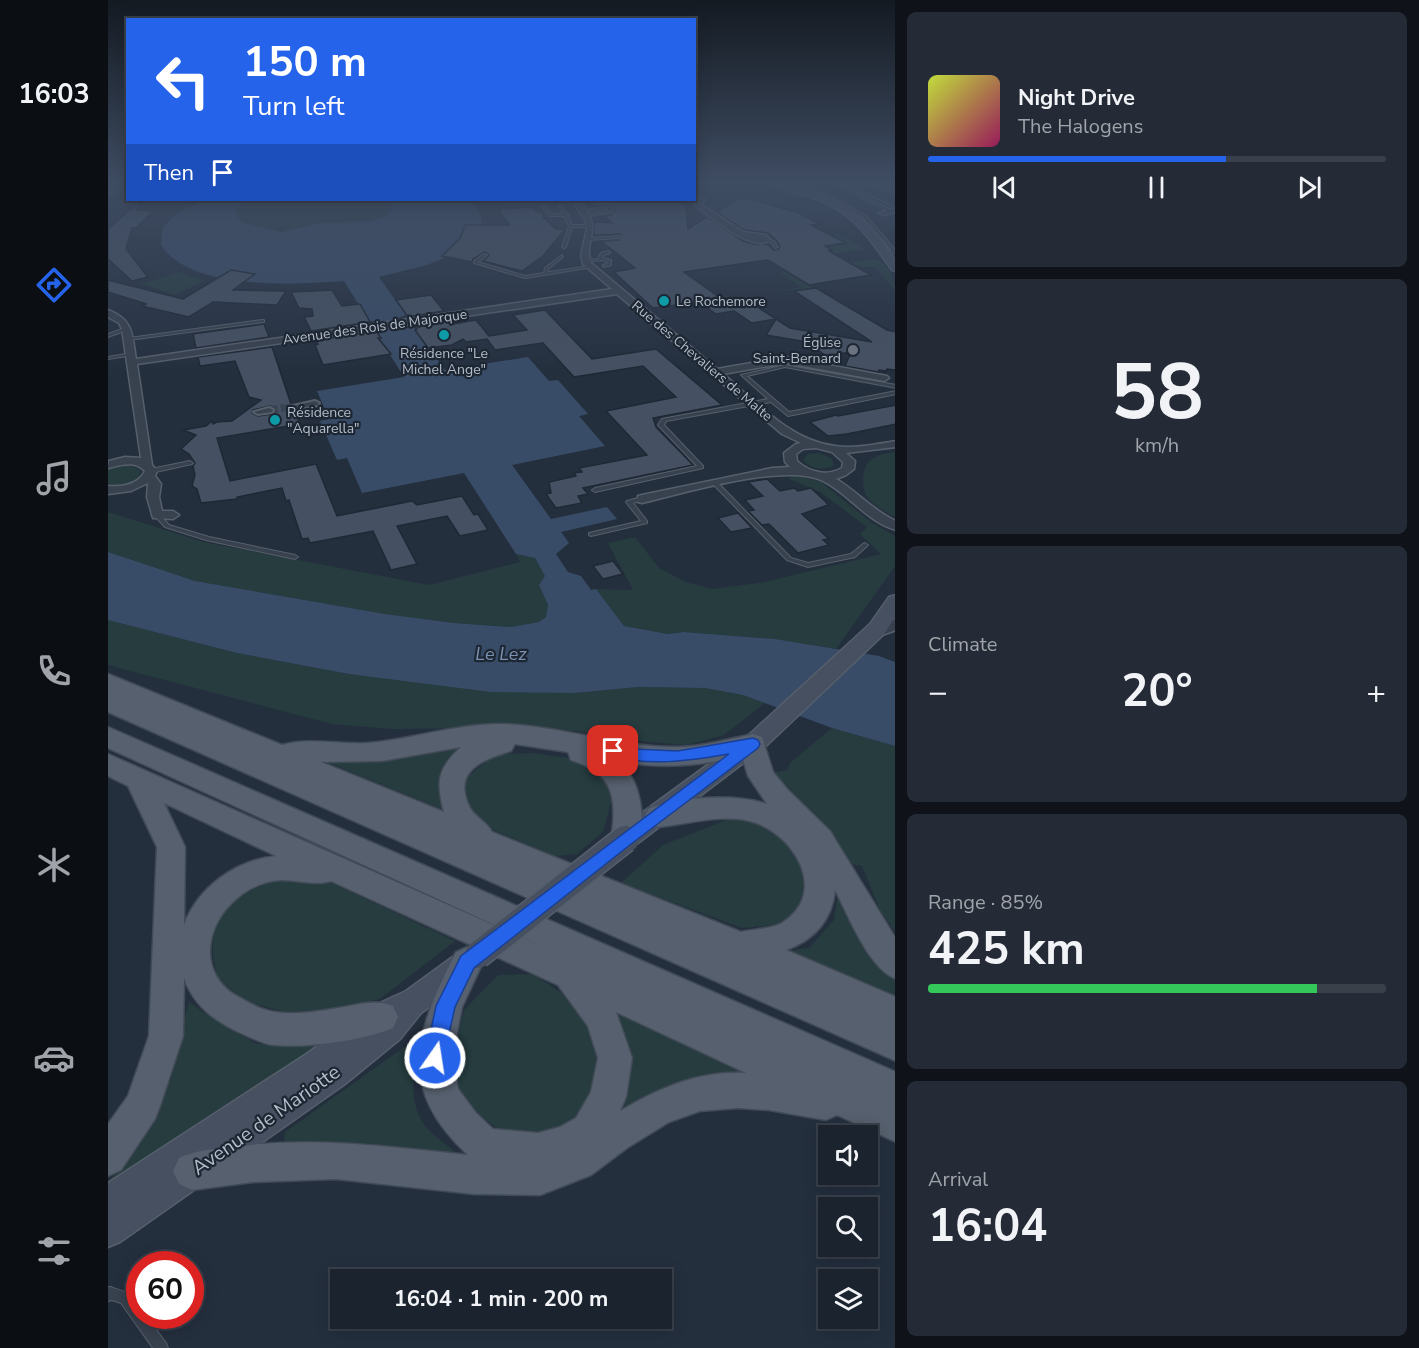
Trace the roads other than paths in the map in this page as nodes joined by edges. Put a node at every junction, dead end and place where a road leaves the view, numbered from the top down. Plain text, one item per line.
1 (587, 246) edge
2 (879, 246) edge
3 (609, 252) dead end
4 (485, 255) dead end
5 (562, 256) dead end
6 (602, 259) junction
7 (588, 264) junction
8 (604, 266) dead end
9 (895, 267) edge
10 (546, 274) junction
11 (618, 291) junction
12 (108, 314) edge
13 (262, 321) dead end
14 (128, 334) junction
15 (108, 336) edge
16 (108, 358) edge
17 (132, 358) junction
18 (716, 372) junction
19 (884, 378) dead end
20 (895, 387) edge
21 (895, 392) edge
22 (772, 400) junction
23 (315, 403) dead end
24 (754, 404) junction
25 (292, 407) tunnel mouth
26 (269, 410) tunnel mouth
27 (258, 412) dead end
28 (786, 432) junction
29 (145, 444) junction
30 (895, 444) edge
31 (816, 445) junction
32 (874, 448) junction
33 (836, 450) junction
34 (792, 453) junction
35 (123, 461) junction
36 (190, 463) dead end
37 (108, 465) edge
38 (847, 466) junction
39 (149, 470) junction
40 (802, 470) junction
41 (772, 471) junction
42 (823, 476) junction
43 (716, 484) junction
44 (108, 490) edge
45 (122, 490) junction
46 (595, 490) dead end
47 (849, 491) junction
48 (153, 497) junction
49 (642, 499) joint
50 (157, 515) junction
51 (173, 515) dead end
52 (895, 525) edge
53 (591, 534) dead end
54 (865, 544) dead end
55 (296, 557) dead end
56 (895, 603) edge
57 (880, 631) edge
58 (108, 683) edge
59 (108, 702) edge
60 (108, 737) edge
61 (758, 739) junction
62 (281, 754) junction
63 (108, 765) edge
64 (138, 778) junction
65 (658, 816) junction
66 (625, 839) junction
67 (487, 843) junction
68 (337, 871) junction
69 (741, 946) junction
70 (473, 959) junction
71 (895, 963) edge
72 (568, 974) junction
73 (416, 1000) junction
74 (895, 1014) edge
75 (381, 1017) junction
76 (895, 1044) edge
77 (895, 1090) edge
78 (842, 1100) junction
79 (895, 1124) edge
80 (108, 1157) edge
81 (192, 1171) junction
82 (108, 1203) edge
83 (108, 1230) edge
84 (108, 1295) edge
85 (161, 1348) edge

1 - 7 street
2 - 9 main road
3 - 6 lane
4 - 10 lane
5 - 10 lane
6 - 7 lane
6 - 8 lane
7 - 10 lane
7 - 11 street, Rue des Chevaliers de Malte
11 - 17 street, Avenue des Rois de Majorque
11 - 18 street, Rue des Chevaliers de Malte
12 - 14 street
13 - 14 lane
14 - 15 lane
14 - 17 street
16 - 17 lane
17 - 29 street
18 - 19 street
18 - 24 street, Rue des Chevaliers de Malte
20 - 22 lane
21 - 22 lane
22 - 24 lane
23 - 25 street
24 - 28 street, Rue des Chevaliers de Malte
24 - 46 lane
26 - 27 street
28 - 31 street
28 - 34 street
29 - 35 street
29 - 39 street
30 - 32 street
31 - 33 street
31 - 34 street
32 - 33 street
32 - 38 street
33 - 38 street
34 - 40 street
34 - 41 street
35 - 37 street
35 - 39 street
36 - 39 lane
38 - 42 street
38 - 47 street
39 - 45 street
39 - 48 street
40 - 41 street
40 - 42 street
41 - 43 street
42 - 47 street
43 - 49 street
43 - 54 lane
44 - 45 street
45 - 48 street
47 - 52 street
48 - 50 street
49 - 53 lane
50 - 51 street
50 - 55 lane
56 - 57 main road
57 - 61 main road
58 - 62 main road
59 - 76 main road
60 - 77 main road
61 - 62 main road
61 - 65 main road
61 - 71 main road
62 - 67 main road
63 - 64 main road
64 - 68 main road
64 - 80 main road
65 - 66 main road
65 - 69 main road
66 - 67 main road
66 - 70 main road, bridge
67 - 69 main road
68 - 72 main road
68 - 75 main road
69 - 74 main road
70 - 72 main road
70 - 73 main road
72 - 78 main road
73 - 75 main road
73 - 81 main road, Avenue de Mariotte
75 - 82 main road
78 - 79 main road
78 - 81 main road
81 - 83 main road, Avenue de Mariotte
84 - 85 lane

